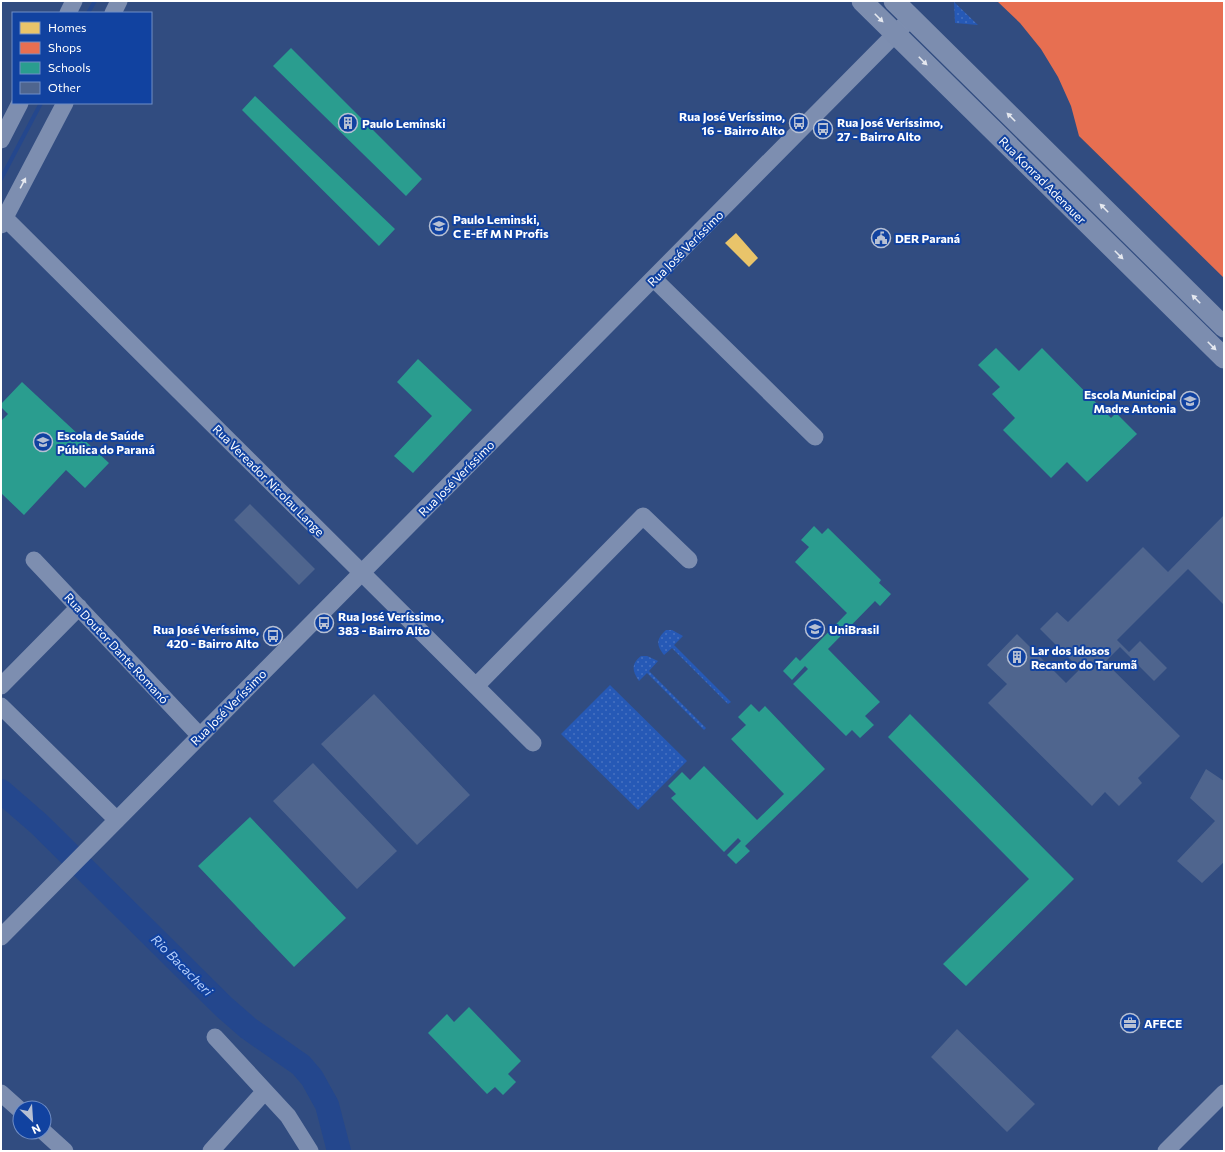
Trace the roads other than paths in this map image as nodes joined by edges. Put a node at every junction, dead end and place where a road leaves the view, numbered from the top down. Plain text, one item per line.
1 (74, 1) edge
2 (119, 1) edge
3 (862, 1) edge
4 (894, 1) edge
5 (68, 12) edge
6 (114, 12) edge
7 (911, 18) junction
8 (896, 34) junction
9 (19, 104) edge
10 (64, 104) edge
11 (1, 140) edge
12 (3, 221) edge
13 (654, 279) junction
14 (1224, 327) edge
15 (1224, 358) edge
16 (815, 437) dead end
17 (34, 560) dead end
18 (689, 560) dead end
19 (362, 572) junction
20 (79, 607) junction
21 (1, 686) edge
22 (476, 686) junction
23 (1, 706) edge
24 (200, 736) junction
25 (533, 743) dead end
26 (117, 820) junction
27 (1, 936) edge
28 (215, 1037) dead end
29 (265, 1091) junction
30 (1, 1093) edge
31 (1224, 1093) edge
32 (12, 1103) edge
33 (52, 1139) edge
34 (65, 1151) edge
35 (211, 1151) edge
36 (310, 1151) edge
37 (1166, 1151) edge

1 - 5 street
2 - 6 street
3 -> 8 main road, Rua Konrad Adenauer
4 - 7 main road, Rua Konrad Adenauer
7 - 8 street, Rua José Veríssimo
14 -> 7 main road, Rua Konrad Adenauer
8 - 13 street, Rua José Veríssimo
8 -> 15 main road, Rua Konrad Adenauer
9 - 11 street
12 -> 10 street
12 - 19 street, Rua Vereador Nicolau Lange
13 - 16 street
13 - 19 street, Rua José Veríssimo
17 - 20 street, Rua Doutor Dante Romanó
18 - 22 street
19 - 22 street, Rua Vereador Nicolau Lange
19 - 24 street, Rua José Veríssimo
20 - 21 street
20 - 24 street, Rua Doutor Dante Romanó
22 - 25 street, Rua Vereador Nicolau Lange
23 - 26 street
24 - 26 street, Rua José Veríssimo
26 - 27 street, Rua José Veríssimo
28 - 29 street
29 - 35 street
29 - 36 street
30 - 32 street
31 - 37 street
33 - 34 street

